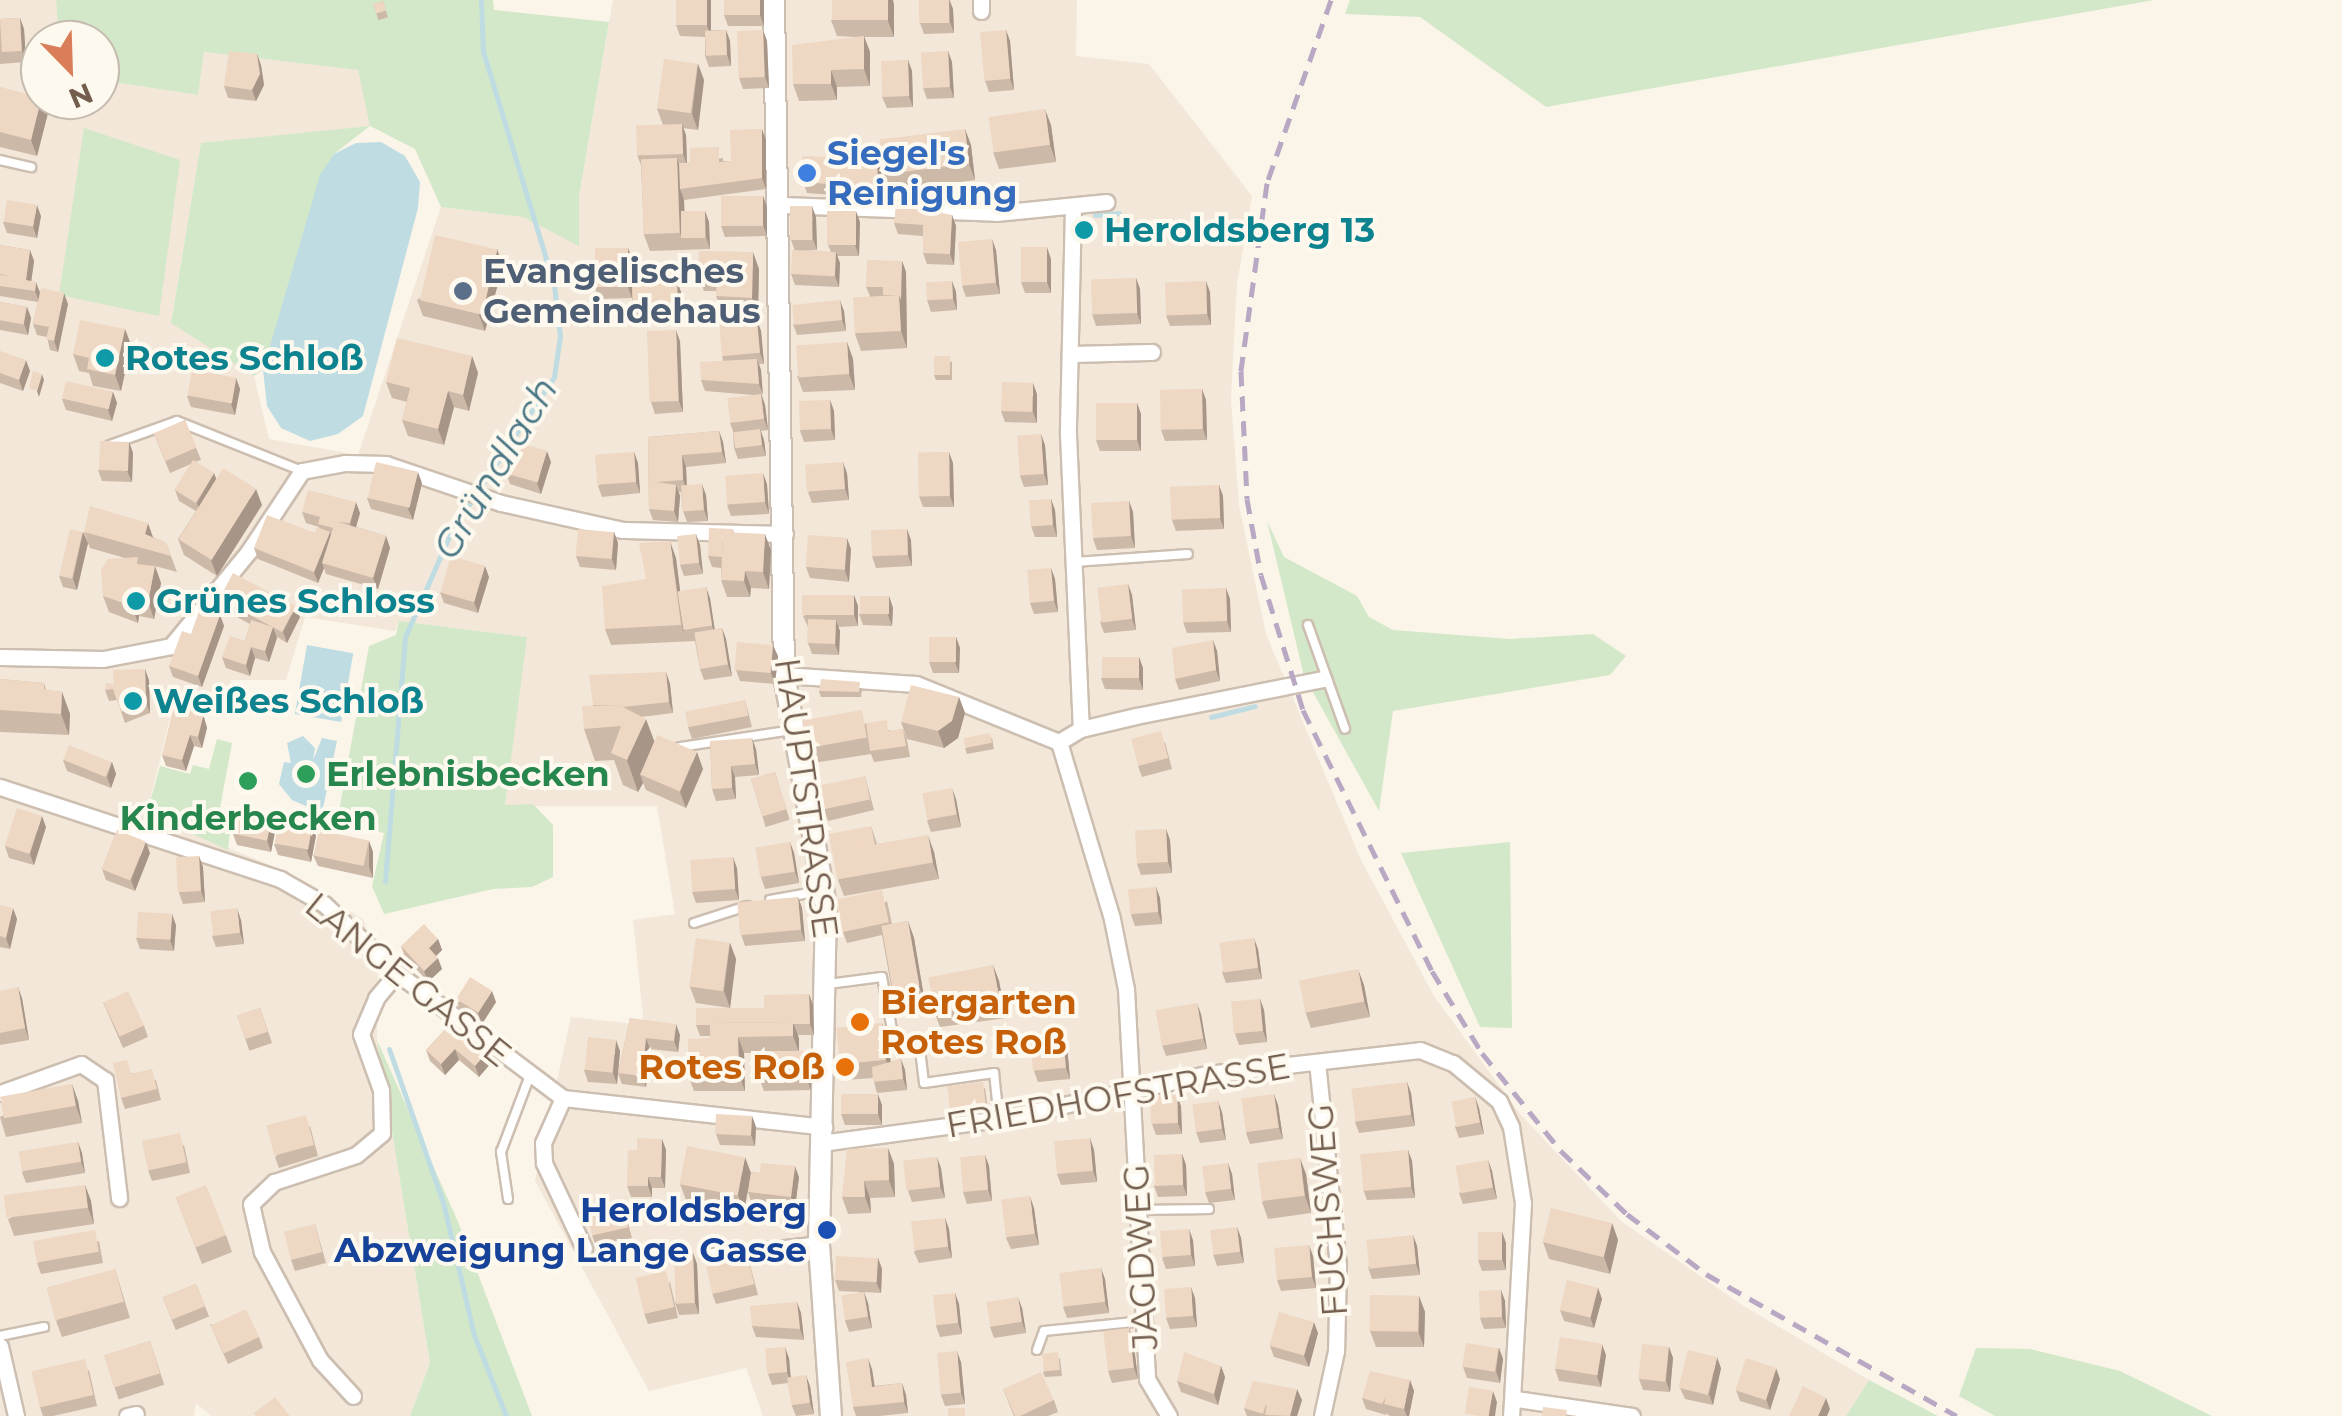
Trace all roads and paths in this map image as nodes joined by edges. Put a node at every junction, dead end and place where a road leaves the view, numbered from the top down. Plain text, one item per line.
1 (774, 0) edge
2 (0, 160) edge
3 (31, 168) dead end
4 (1106, 202) dead end
5 (782, 205) junction
6 (1073, 206) junction
7 (1152, 352) dead end
8 (1070, 354) junction
9 (108, 445) edge
10 (302, 471) junction
11 (785, 534) junction
12 (1188, 554) dead end
13 (1074, 562) junction
14 (1308, 624) dead end
15 (0, 657) edge
16 (784, 674) junction
17 (1323, 679) junction
18 (1082, 729) junction
19 (1345, 729) dead end
20 (793, 730) junction
21 (1059, 742) junction
22 (680, 747) edge
23 (0, 786) edge
24 (824, 890) junction
25 (694, 923) dead end
26 (397, 972) junction
27 (828, 984) junction
28 (1317, 1062) junction
29 (530, 1078) junction
30 (1133, 1090) junction
31 (0, 1093) edge
32 (563, 1098) junction
33 (999, 1119) junction
34 (822, 1135) junction
35 (119, 1198) dead end
36 (508, 1199) dead end
37 (1210, 1209) dead end
38 (1139, 1210) junction
39 (819, 1242) junction
40 (584, 1248) dead end
41 (704, 1254) dead end
42 (1144, 1320) junction
43 (44, 1327) dead end
44 (0, 1336) edge
45 (0, 1346) edge
46 (1038, 1350) dead end
47 (353, 1396) dead end
48 (1516, 1399) junction
49 (16, 1416) edge
50 (831, 1416) edge
51 (1169, 1416) edge
52 (1322, 1416) edge
53 (1511, 1416) edge
54 (1632, 1416) edge

1 - 5 street, HAUPTSTRASSE
2 - 3 lane
4 - 6 street
5 - 6 street
5 - 11 street, HAUPTSTRASSE
6 - 8 street
7 - 8 street
8 - 13 street
9 - 10 lane
10 - 11 street
10 - 15 street
11 - 16 street, HAUPTSTRASSE
12 - 13 lane
13 - 18 street
14 - 17 lane
16 - 20 street, HAUPTSTRASSE
16 - 21 street
17 - 18 street
17 - 19 lane
18 - 21 street
20 - 22 lane
20 - 24 street, HAUPTSTRASSE
21 - 30 street, JAGDWEG
23 - 26 street, LANGE GASSE
24 - 25 lane
24 - 27 street, HAUPTSTRASSE
26 - 29 street, LANGE GASSE
26 - 47 street
27 - 33 lane
27 - 34 street, HAUPTSTRASSE
28 - 30 street, FRIEDHOFSTRASSE
28 - 48 street, FRIEDHOFSTRASSE
28 - 52 street, FUCHSWEG
29 - 32 street, LANGE GASSE
29 - 36 lane
30 - 33 street, FRIEDHOFSTRASSE
30 - 38 street, JAGDWEG
31 - 35 street
32 - 34 street, LANGE GASSE
32 - 40 street
33 - 34 street, FRIEDHOFSTRASSE
34 - 39 street, HAUPTSTRASSE
37 - 38 lane
38 - 42 street, JAGDWEG
39 - 41 lane
39 - 50 street, HAUPTSTRASSE
42 - 46 lane
42 - 51 street, JAGDWEG
43 - 44 lane
45 - 49 street
48 - 53 street, FRIEDHOFSTRASSE
48 - 54 street

